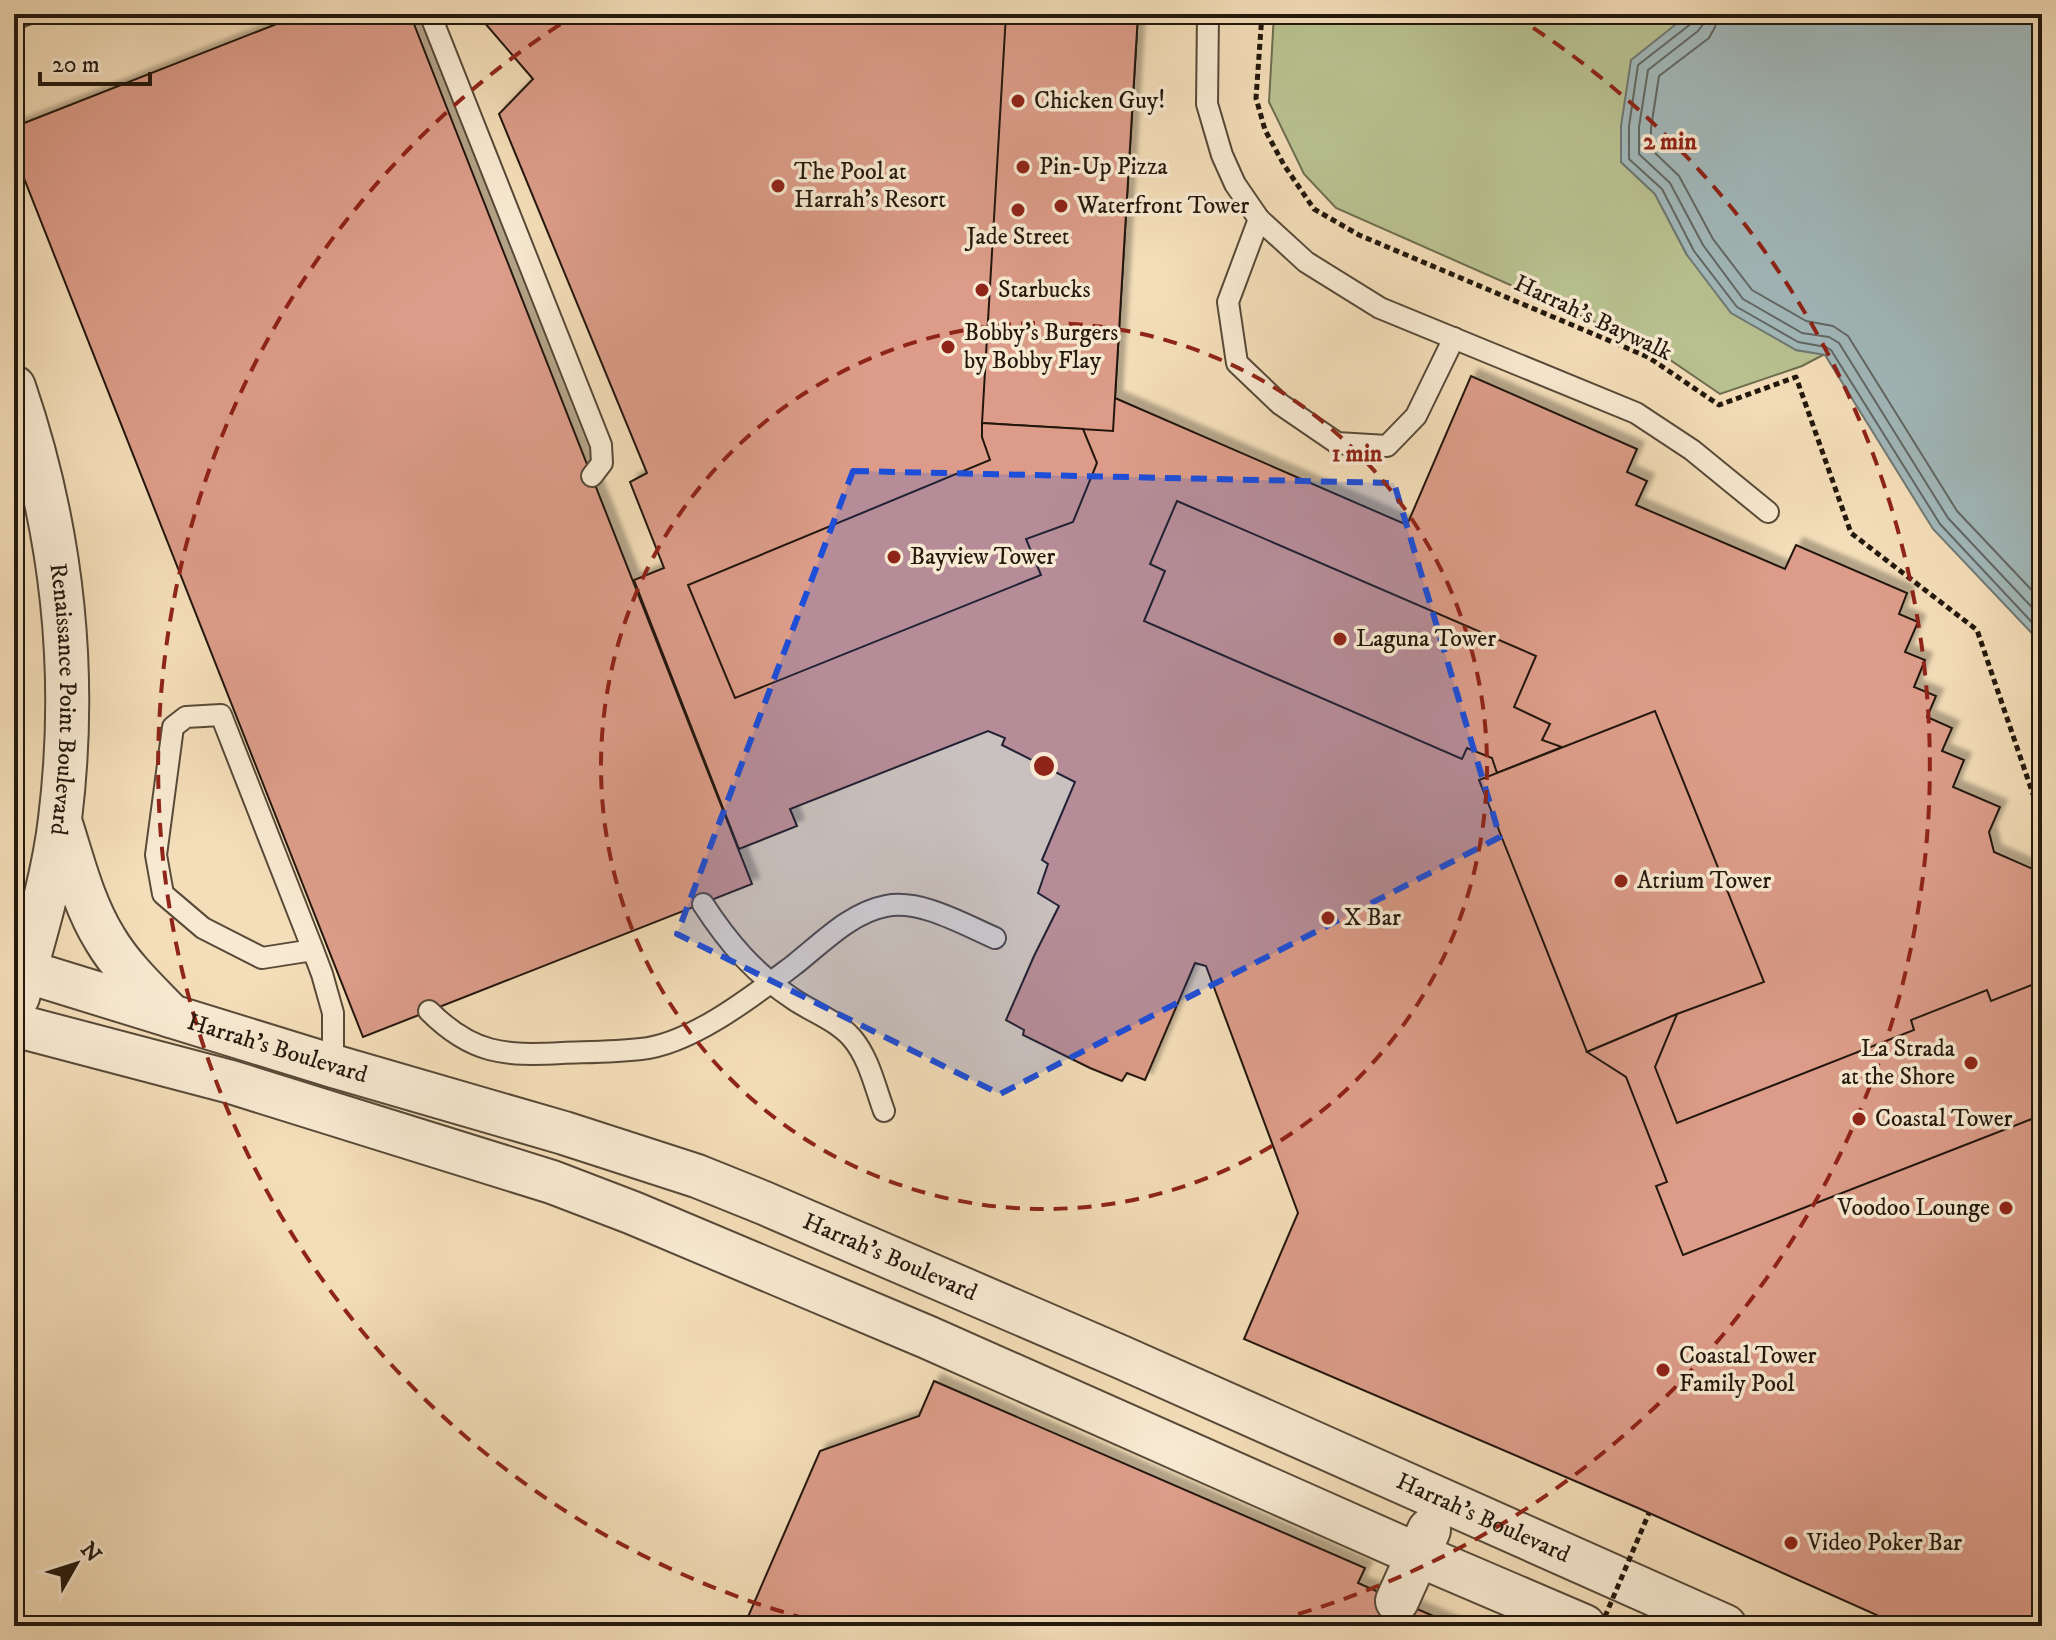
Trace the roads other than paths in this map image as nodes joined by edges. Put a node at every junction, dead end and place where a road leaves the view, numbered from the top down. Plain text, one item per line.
1 (27, 14) edge
2 (430, 14) edge
3 (1208, 14) edge
4 (14, 19) edge
5 (1259, 219) junction
6 (1454, 338) junction
7 (14, 387) edge
8 (592, 476) dead end
9 (1768, 512) dead end
10 (60, 821) junction
11 (703, 904) dead end
12 (995, 938) dead end
13 (313, 950) junction
14 (25, 971) junction
15 (771, 982) junction
16 (429, 1011) dead end
17 (14, 1014) edge
18 (171, 1017) junction
19 (14, 1025) edge
20 (333, 1066) junction
21 (884, 1111) dead end
22 (830, 1232) junction
23 (807, 1286) junction
24 (1442, 1500) junction
25 (1418, 1555) junction
26 (1397, 1601) dead end
27 (1584, 1626) edge
28 (1725, 1626) edge

1 - 4 lane
2 - 8 lane
3 - 5 lane
5 - 6 lane
5 - 6 lane
6 - 9 lane
7 - 10 street, Renaissance Point Boulevard
10 - 14 street, Renaissance Point Boulevard
10 - 18 street
11 - 15 lane
12 - 15 lane
13 - 13 lane
13 - 20 lane
14 - 17 street, Renaissance Point Boulevard
14 - 18 street, Harrah's Boulevard
15 - 16 lane
15 - 21 lane
18 - 20 street, Harrah's Boulevard
19 - 23 street, Harrah's Boulevard
20 - 22 street, Harrah's Boulevard
22 - 23 street
22 - 24 street, Harrah's Boulevard
23 - 25 street, Harrah's Boulevard
24 - 25 street
24 - 28 street, Harrah's Boulevard
25 - 26 street
25 - 27 street, Harrah's Boulevard

